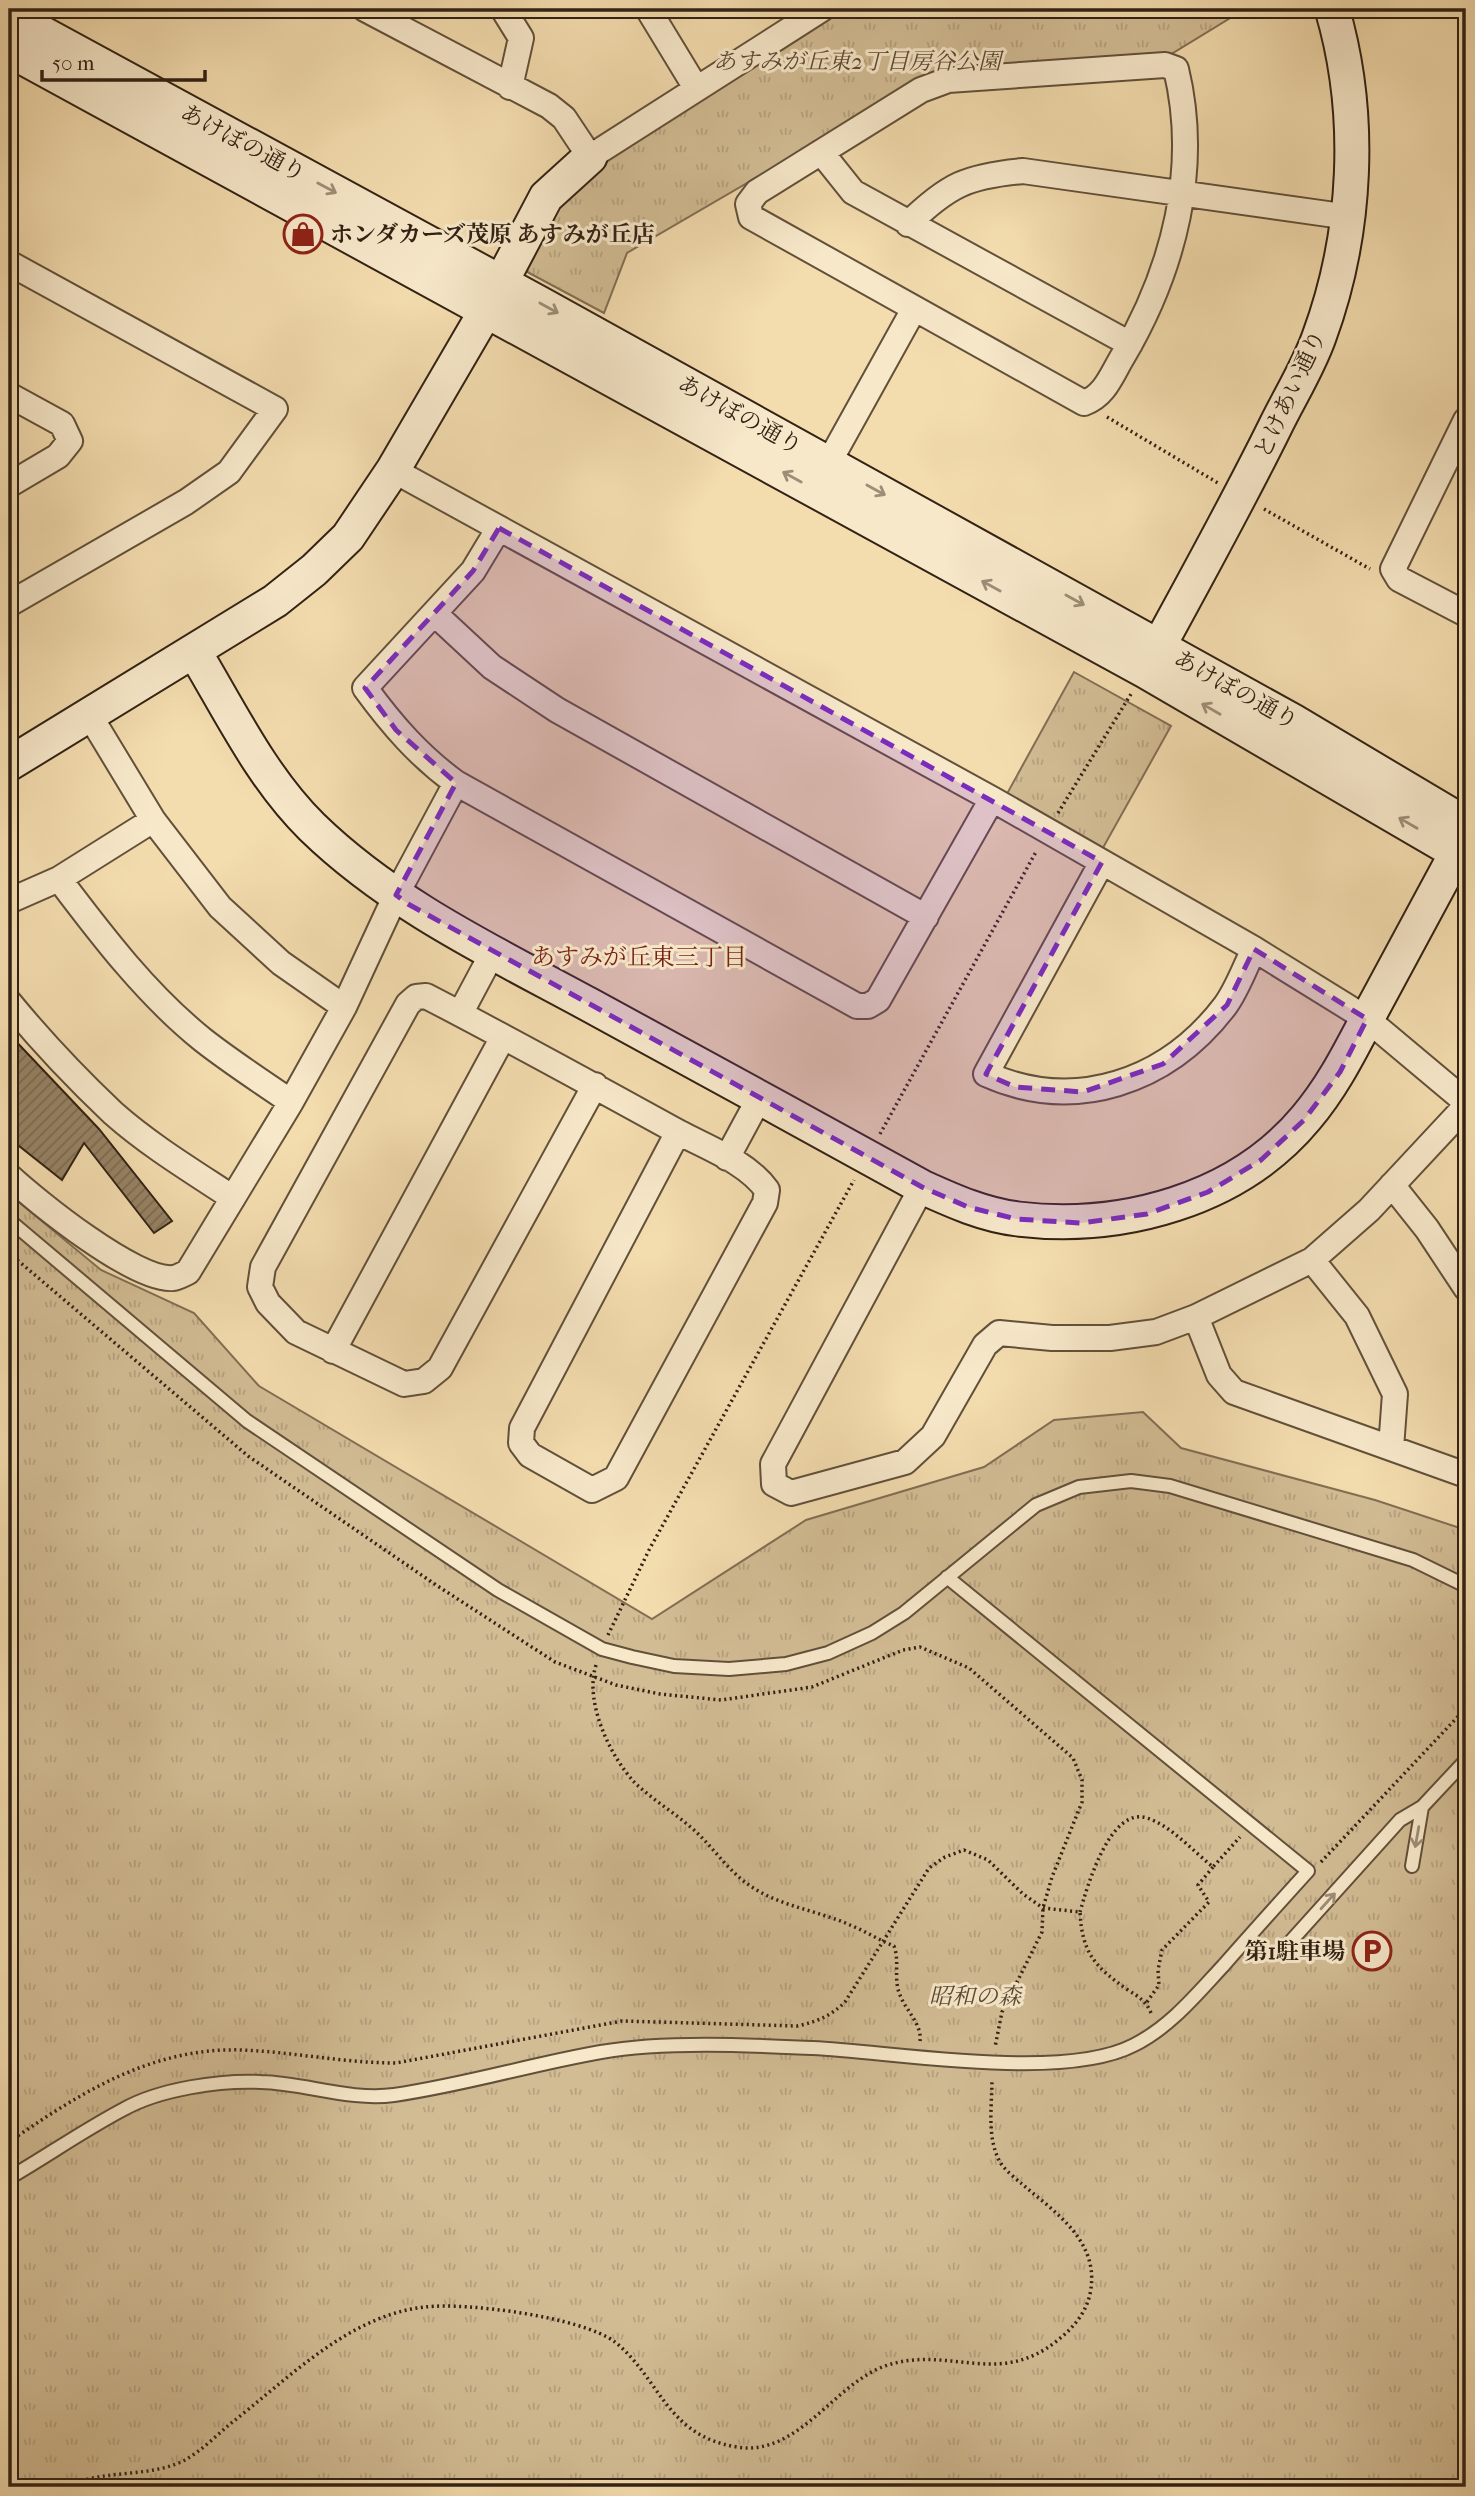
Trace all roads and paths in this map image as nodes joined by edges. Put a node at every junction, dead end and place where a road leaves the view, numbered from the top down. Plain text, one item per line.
1 (365, 9) edge
2 (503, 9) edge
3 (648, 9) edge
4 (822, 9) edge
5 (1332, 9) edge
6 (9, 15) edge
7 (783, 19) edge
8 (9, 50) edge
9 (510, 87) junction
10 (696, 88) junction
11 (821, 152) junction
12 (590, 157) junction
13 (1181, 192) junction
14 (1349, 217) junction
15 (908, 224) junction
16 (9, 263) edge
17 (494, 296) junction
18 (914, 309) junction
19 (1130, 344) junction
20 (9, 395) edge
21 (1466, 420) edge
22 (828, 464) junction
23 (393, 470) junction
24 (9, 485) edge
25 (499, 528) junction
26 (9, 604) edge
27 (435, 614) junction
28 (1466, 614) edge
29 (194, 651) junction
30 (1152, 659) junction
31 (90, 716) junction
32 (9, 764) edge
33 (456, 783) junction
34 (992, 799) junction
35 (153, 820) junction
36 (1463, 845) edge
37 (1102, 862) junction
38 (59, 879) junction
39 (396, 895) junction
40 (9, 901) edge
41 (926, 917) junction
42 (1254, 949) junction
43 (493, 952) junction
44 (9, 1002) edge
45 (344, 1007) junction
46 (460, 1014) junction
47 (1367, 1019) junction
48 (503, 1037) junction
49 (595, 1085) junction
50 (760, 1097) junction
51 (291, 1102) junction
52 (1466, 1104) edge
53 (678, 1132) junction
54 (727, 1158) junction
55 (9, 1176) edge
56 (1392, 1185) junction
57 (922, 1188) junction
58 (233, 1198) junction
59 (9, 1220) edge
60 (9, 1253) edge
61 (1312, 1260) junction
62 (1466, 1288) edge
63 (1196, 1317) junction
64 (333, 1352) junction
65 (1391, 1448) junction
66 (1466, 1475) edge
67 (947, 1577) junction
68 (1466, 1586) edge
69 (1466, 1708) edge
70 (1466, 1760) edge
71 (1422, 1807) junction
72 (1251, 1825) junction
73 (1412, 1866) dead end
74 (1213, 1867) junction
75 (1308, 1871) junction
76 (1043, 1908) junction
77 (1080, 1912) junction
78 (1282, 1951) dead end
79 (1147, 2002) junction
80 (1157, 2031) junction
81 (993, 2060) junction
82 (9, 2142) edge
83 (9, 2178) edge
84 (66, 2487) edge

1 - 9 street
2 - 9 street
3 - 10 street
4 - 7 street
5 - 14 street, とけあい通り
6 -> 17 street, あけぼの通り
7 - 10 street
8 - 17 street, あけぼの通り
9 - 12 street
10 - 12 street
11 - 13 street
11 - 15 street
11 - 18 street
12 - 17 street
13 - 14 street
13 - 15 street
13 - 19 street
14 - 30 street, とけあい通り
15 - 19 street
16 - 26 street
17 -> 22 street, あけぼの通り
17 - 23 street
30 -> 17 street, あけぼの通り
18 - 19 street
18 - 22 street
20 - 24 street
21 - 28 street
22 -> 30 street, あけぼの通り
23 - 25 street
23 - 29 street
25 - 27 street
25 - 34 street
27 - 33 street
27 - 41 street
29 - 31 street
29 - 39 street
30 - 36 street, あけぼの通り
31 - 32 street
31 - 35 street
33 - 39 street
33 - 41 street
34 - 37 street
34 - 41 street
35 - 38 street
35 - 45 street
36 - 47 street
37 - 42 street
37 - 42 street
38 - 40 street
38 - 51 street
39 - 43 street
39 - 45 street
42 - 47 street
43 - 46 street
43 - 50 street
44 - 58 street
45 - 51 street
46 - 48 street
46 - 64 street
47 - 52 street
47 - 57 street
48 - 49 street
48 - 64 street
49 - 53 street
49 - 64 street
50 - 54 street
50 - 57 street
51 - 58 street
52 - 56 street
53 - 54 street
53 - 54 street
55 - 58 street
56 - 61 street
56 - 62 street
57 - 63 street
59 - 67 lane
60 - 76 path
61 - 63 street
61 - 65 street
63 - 65 street
65 - 66 street
67 - 68 lane
67 - 72 lane
69 - 75 path
70 - 71 lane
71 -> 73 lane
78 -> 71 lane
72 - 74 path
72 - 75 lane
74 - 77 path
74 - 79 path
75 - 80 lane
76 - 77 path
76 - 81 path
76 - 82 path
77 - 79 path
79 - 80 path
80 - 81 lane
81 - 83 lane
81 - 84 path

